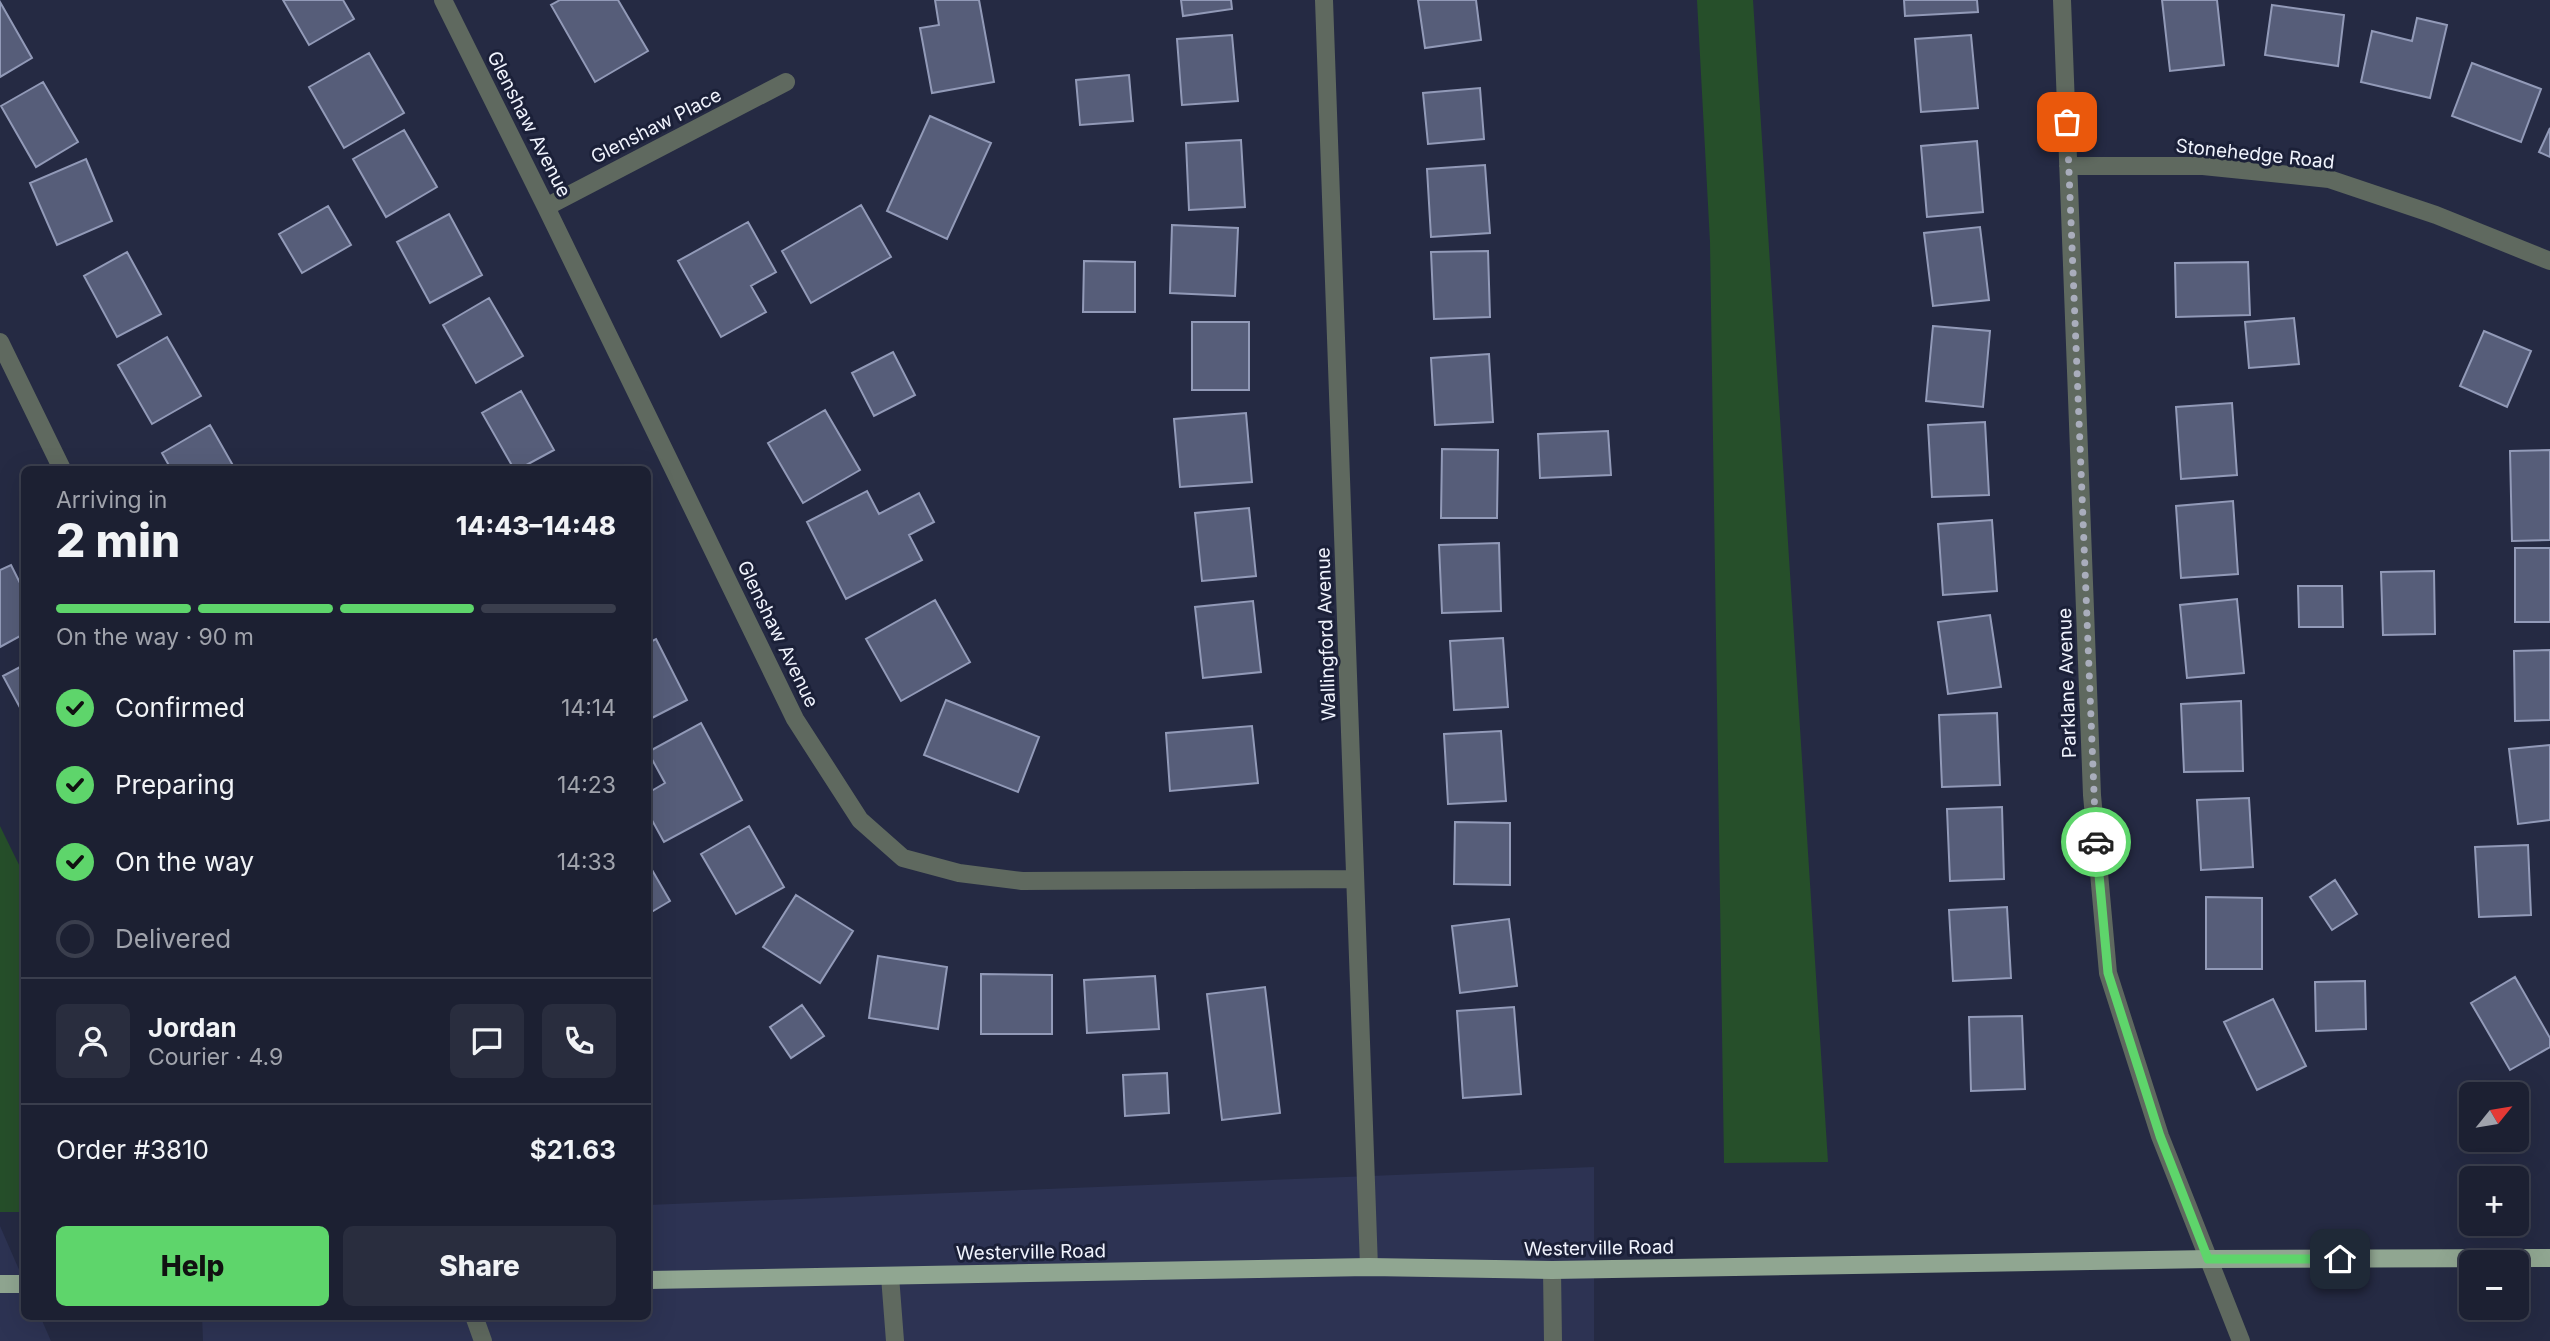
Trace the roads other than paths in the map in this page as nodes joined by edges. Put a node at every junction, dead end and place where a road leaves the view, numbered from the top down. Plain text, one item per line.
1 (443, 0) edge
2 (1324, 0) edge
3 (2062, 0) edge
4 (786, 82) dead end
5 (2068, 166) junction
6 (546, 206) junction
7 (2550, 261) edge
8 (0, 342) edge
9 (61, 466) edge
10 (1355, 879) junction
11 (2550, 1258) edge
12 (2208, 1259) junction
13 (1369, 1267) junction
14 (1552, 1270) junction
15 (890, 1276) junction
16 (651, 1280) edge
17 (0, 1284) edge
18 (21, 1284) edge
19 (475, 1320) edge
20 (483, 1341) edge
21 (895, 1341) edge
22 (1553, 1341) edge
23 (2241, 1341) edge

1 - 6 street, Glenshaw Avenue
2 - 10 street, Wallingford Avenue
3 - 5 street, Parklane Avenue
4 - 6 street, Glenshaw Place
5 - 7 street, Stonehedge Road
5 - 12 street, Parklane Avenue
6 - 10 street, Glenshaw Avenue
8 - 9 street
10 - 13 street, Wallingford Avenue
11 - 12 main road, Westerville Road
12 - 14 main road, Westerville Road
12 - 23 street, Parklane Avenue
13 - 14 main road, Westerville Road
13 - 15 main road, Westerville Road
14 - 22 street
15 - 16 main road, Westerville Road
15 - 21 street
17 - 18 main road
19 - 20 street

